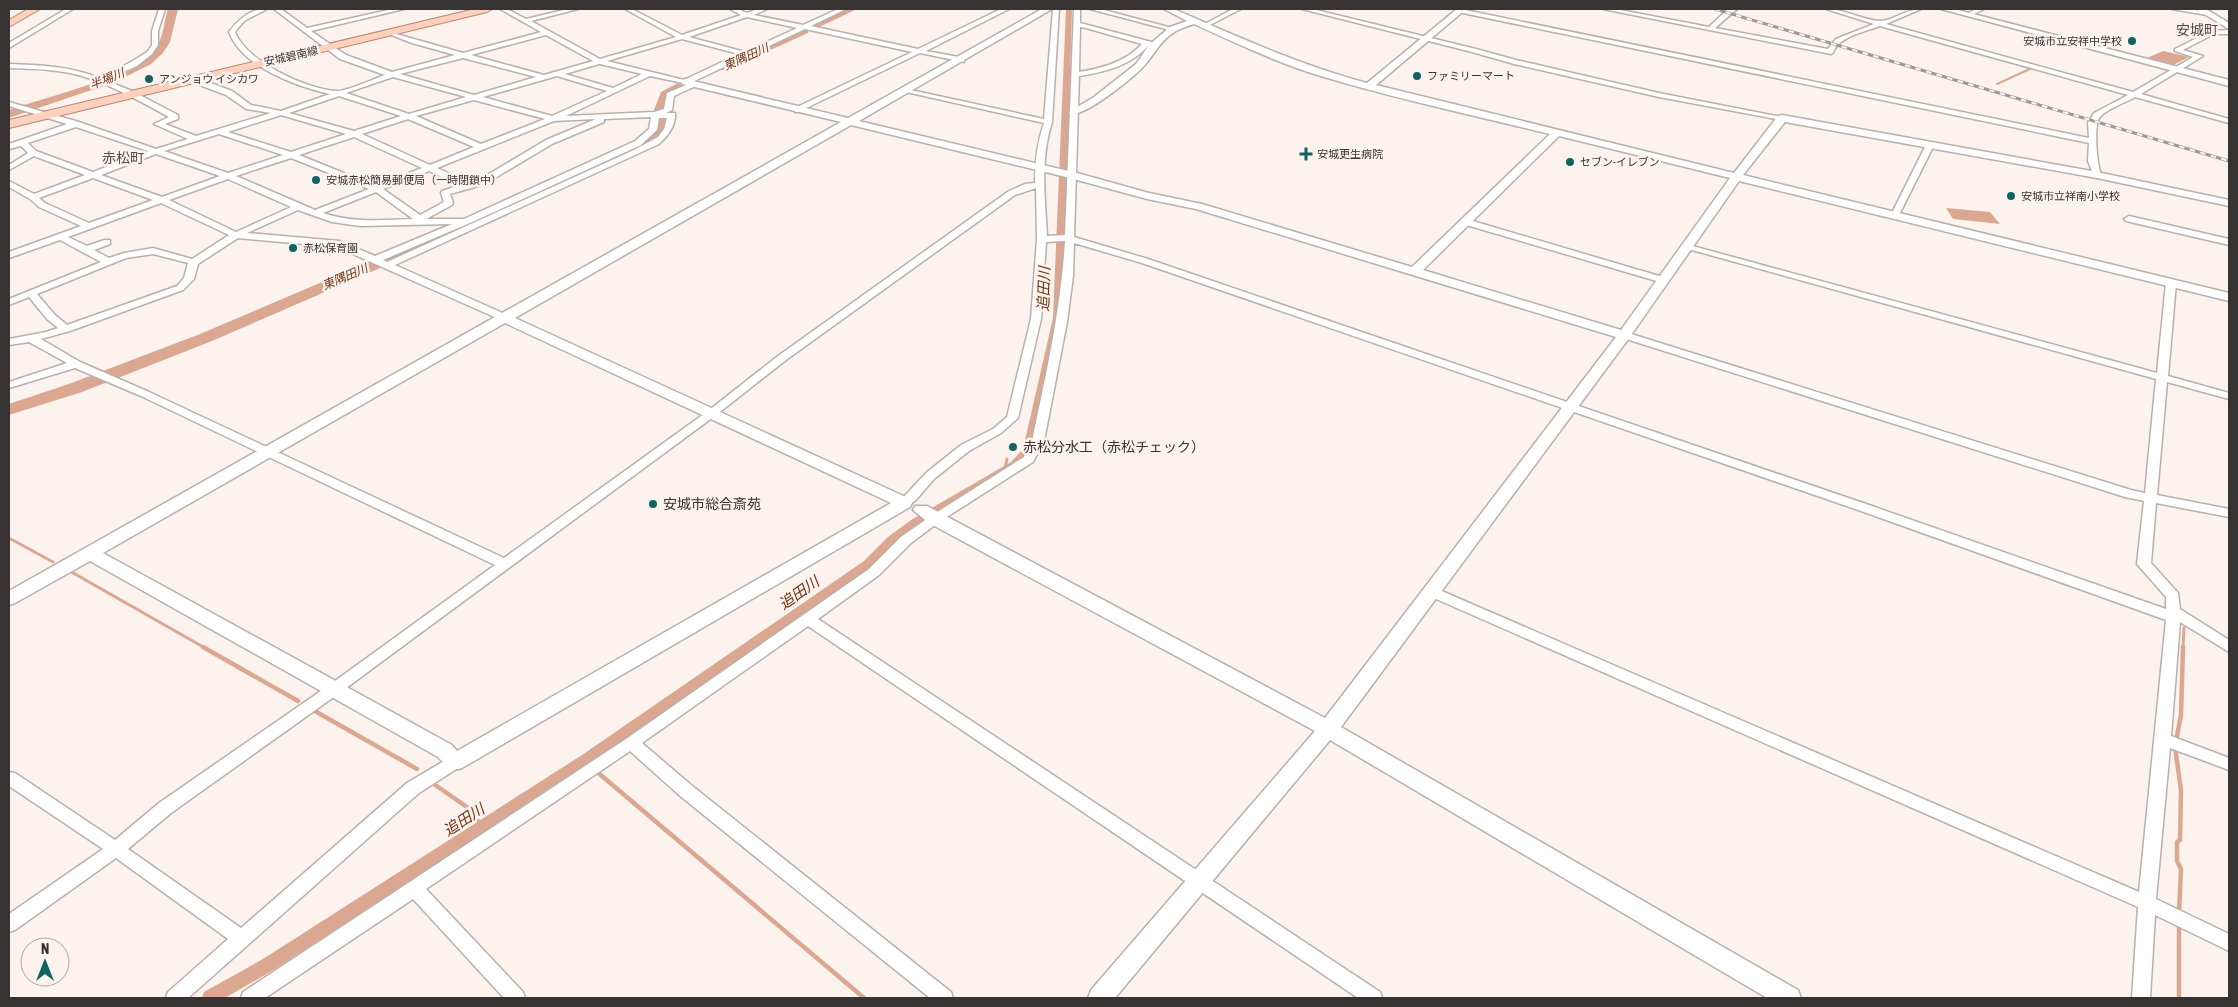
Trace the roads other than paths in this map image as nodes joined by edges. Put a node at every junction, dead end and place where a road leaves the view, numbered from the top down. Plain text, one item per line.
1 (35, 9) edge
2 (70, 9) edge
3 (162, 9) edge
4 (264, 9) edge
5 (277, 9) edge
6 (400, 9) edge
7 (487, 9) edge
8 (503, 9) edge
9 (575, 9) edge
10 (628, 9) edge
11 (733, 9) edge
12 (764, 9) edge
13 (843, 9) edge
14 (1006, 9) edge
15 (1048, 9) edge
16 (1056, 9) edge
17 (1077, 9) edge
18 (1093, 9) edge
19 (1168, 9) edge
20 (1238, 9) edge
21 (1305, 9) edge
22 (1606, 9) edge
23 (1734, 9) edge
24 (1829, 9) edge
25 (1918, 9) edge
26 (1945, 9) edge
27 (1981, 9) edge
28 (2175, 9) edge
29 (1461, 10) edge
30 (2204, 11) edge
31 (358, 13) dead end
32 (747, 15) junction
33 (1968, 15) junction
34 (365, 17) junction
35 (524, 21) junction
36 (1194, 21) junction
37 (9, 24) edge
38 (1880, 24) junction
39 (1077, 25) junction
40 (1204, 26) junction
41 (2229, 26) edge
42 (804, 27) junction
43 (1711, 28) junction
44 (1173, 29) junction
45 (306, 30) junction
46 (388, 32) junction
47 (2229, 32) edge
48 (546, 33) junction
49 (682, 38) junction
50 (1428, 38) junction
51 (1152, 44) junction
52 (9, 46) edge
53 (329, 47) junction
54 (919, 51) junction
55 (746, 54) junction
56 (463, 55) junction
57 (961, 60) junction
58 (600, 62) junction
59 (262, 63) junction
60 (9, 66) edge
61 (2177, 70) junction
62 (394, 74) junction
63 (559, 74) junction
64 (650, 74) junction
65 (1075, 75) junction
66 (546, 78) junction
67 (192, 79) junction
68 (100, 80) junction
69 (2229, 83) edge
70 (690, 84) junction
71 (1368, 87) junction
72 (908, 89) junction
73 (612, 90) junction
74 (338, 93) junction
75 (131, 94) junction
76 (2134, 95) junction
77 (478, 97) junction
78 (9, 104) edge
79 (798, 110) junction
80 (1074, 112) junction
81 (281, 113) junction
82 (44, 115) junction
83 (654, 115) junction
84 (409, 116) junction
85 (553, 118) junction
86 (608, 118) junction
87 (1782, 118) junction
88 (1048, 121) junction
89 (2229, 121) edge
90 (850, 122) junction
91 (9, 124) edge
92 (76, 124) junction
93 (220, 132) junction
94 (1558, 133) junction
95 (354, 134) junction
96 (196, 139) junction
97 (2093, 141) junction
98 (22, 142) junction
99 (1930, 145) junction
100 (9, 147) edge
101 (480, 147) junction
102 (157, 151) junction
103 (33, 153) junction
104 (290, 155) junction
105 (1039, 167) junction
106 (9, 168) edge
107 (429, 168) junction
108 (92, 174) junction
109 (1071, 175) junction
110 (2097, 175) junction
111 (228, 176) junction
112 (1736, 177) junction
113 (9, 185) edge
114 (472, 185) junction
115 (1038, 185) junction
116 (377, 189) junction
117 (33, 197) junction
118 (162, 200) junction
119 (2229, 203) edge
120 (298, 206) junction
121 (315, 213) junction
122 (1896, 215) junction
123 (2130, 219) dead end
124 (419, 220) junction
125 (467, 222) junction
126 (1466, 222) junction
127 (91, 227) junction
128 (340, 233) junction
129 (236, 235) junction
130 (62, 237) junction
131 (1042, 239) junction
132 (1063, 239) junction
133 (107, 242) dead end
134 (2229, 242) edge
135 (1686, 248) junction
136 (86, 250) junction
137 (9, 255) edge
138 (109, 262) junction
139 (194, 262) junction
140 (380, 263) junction
141 (1414, 272) junction
142 (1663, 280) junction
143 (2171, 283) junction
144 (32, 294) junction
145 (2229, 297) edge
146 (9, 302) edge
147 (503, 317) junction
148 (66, 329) junction
149 (1624, 336) junction
150 (32, 339) junction
151 (9, 342) edge
152 (76, 364) junction
153 (2162, 377) junction
154 (9, 385) edge
155 (2229, 396) edge
156 (1570, 407) junction
157 (712, 413) junction
158 (266, 453) junction
159 (2149, 498) junction
160 (904, 503) junction
161 (2229, 513) edge
162 (930, 515) junction
163 (90, 553) junction
164 (505, 564) junction
165 (1432, 592) junction
166 (9, 599) edge
167 (2173, 614) junction
168 (808, 619) junction
169 (2229, 647) edge
170 (333, 690) junction
171 (1328, 728) junction
172 (2162, 739) junction
173 (631, 743) junction
174 (455, 762) junction
175 (2229, 764) edge
176 (9, 778) edge
177 (116, 849) junction
178 (1198, 881) junction
179 (414, 889) junction
180 (2147, 904) junction
181 (9, 924) edge
182 (242, 938) junction
183 (2229, 943) edge
184 (175, 998) edge
185 (250, 998) edge
186 (516, 998) edge
187 (944, 998) edge
188 (1100, 998) edge
189 (1373, 998) edge
190 (1789, 998) edge
191 (2140, 998) edge

1 - 37 main road
2 - 52 street
3 - 68 street
4 - 59 street
5 - 45 street
6 - 34 street
7 - 46 main road, 安城碧南線
8 - 35 street
9 - 35 street
10 - 49 street
11 - 32 street
12 - 32 street
13 - 42 street
14 - 54 street
15 - 57 street
16 - 88 street
17 - 39 street
18 - 44 street
19 - 36 street
20 - 40 street
21 - 50 street
22 - 43 street
23 - 43 street
24 - 38 street
25 - 38 street
26 - 33 street
27 - 33 street
28 - 30 street
29 - 50 street
29 - 97 street
30 - 41 street
31 - 34 street
32 - 42 street
32 - 49 street
33 - 61 street
34 - 45 street
35 - 48 street
36 - 40 street
36 - 44 street
38 - 43 street
38 - 76 street
39 - 51 street
39 - 65 street
40 - 71 street
42 - 54 street
42 - 55 street
44 - 51 street
45 - 53 street
46 - 53 main road, 安城碧南線
46 - 56 street
47 - 61 street
48 - 56 street
48 - 58 street
49 - 55 street
49 - 58 street
50 - 71 street
50 - 87 street
51 - 65 street
51 - 80 street
53 - 59 main road, 安城碧南線
53 - 62 street
54 - 57 street
54 - 79 street
55 - 70 street
56 - 62 street
56 - 66 street
57 - 72 street
58 - 63 street
58 - 64 street
59 - 67 main road, 安城碧南線
59 - 74 street
60 - 68 street
61 - 69 street
61 - 76 street
62 - 74 street
62 - 77 street
63 - 66 street
63 - 73 street
64 - 70 street
64 - 73 street
65 - 80 street
66 - 77 street
67 - 75 main road, 安城碧南線
67 - 81 street
68 - 75 street
70 - 79 street
70 - 83 street
71 - 94 street
72 - 88 street
72 - 90 street
73 - 85 street
74 - 81 street
74 - 84 street
75 - 82 main road, 安城碧南線
75 - 96 street
76 - 89 street
76 - 97 street
77 - 84 street
77 - 85 street
78 - 82 street
79 - 90 street
80 - 109 street
81 - 93 street
81 - 95 street
82 - 91 main road, 安城碧南線
82 - 92 street
83 - 86 street
83 - 125 street
83 - 140 street
84 - 95 street
84 - 101 street
85 - 86 street
85 - 101 street
86 - 114 street
87 - 99 street
87 - 112 street
88 - 105 street
90 - 105 street
90 - 147 street
92 - 98 street
92 - 102 street
93 - 96 street
93 - 104 street
94 - 112 street
94 - 126 street
95 - 104 street
95 - 107 street
96 - 102 street
97 - 110 street
98 - 100 street
98 - 103 street
99 - 110 street
99 - 122 street
101 - 107 street
102 - 108 street
102 - 111 street
103 - 106 street
103 - 108 street
104 - 111 street
104 - 116 street
105 - 109 street
105 - 115 street
107 - 114 street
107 - 116 street
108 - 117 street
108 - 118 street
109 - 132 street
109 - 141 street
110 - 119 street
111 - 118 street
111 - 120 street
112 - 122 street
112 - 135 street
113 - 117 street
114 - 124 street
115 - 131 street
115 - 157 street
116 - 121 street
116 - 124 street
117 - 127 street
118 - 127 street
118 - 129 street
120 - 121 street
120 - 129 street
121 - 128 street
122 - 143 street
123 - 134 street
124 - 125 street
124 - 128 street
125 - 140 street
126 - 141 street
126 - 142 street
127 - 130 street
128 - 129 street
128 - 140 street
129 - 139 street
130 - 136 street
130 - 137 street
131 - 132 street
131 - 160 street
132 - 156 street
132 - 162 street
133 - 136 street
135 - 142 street
135 - 153 street
136 - 138 street
138 - 139 street
138 - 144 street
139 - 148 street
140 - 147 street
141 - 149 street
142 - 149 street
143 - 145 street
143 - 153 street
144 - 146 street
144 - 148 street
147 - 157 street
147 - 158 street
148 - 150 street
149 - 156 street
149 - 159 street
150 - 151 street
150 - 152 street
152 - 154 street
152 - 158 street
153 - 155 street
153 - 159 street
156 - 165 street
156 - 167 street
157 - 160 street
157 - 164 street
158 - 163 street
158 - 164 street
159 - 161 street
159 - 167 street
160 - 162 street
160 - 174 street
162 - 168 street
162 - 171 street
163 - 166 street
163 - 170 street
164 - 170 street
165 - 171 street
165 - 180 street
167 - 169 street
167 - 172 street
168 - 173 street
168 - 178 street
170 - 174 street
170 - 177 street
171 - 178 street
171 - 190 street
172 - 175 street
172 - 180 street
173 - 179 street
173 - 187 street
174 - 182 street
176 - 177 street
177 - 181 street
177 - 182 street
178 - 188 street
178 - 189 street
179 - 185 street
179 - 186 street
180 - 183 street
180 - 191 street
182 - 184 street

